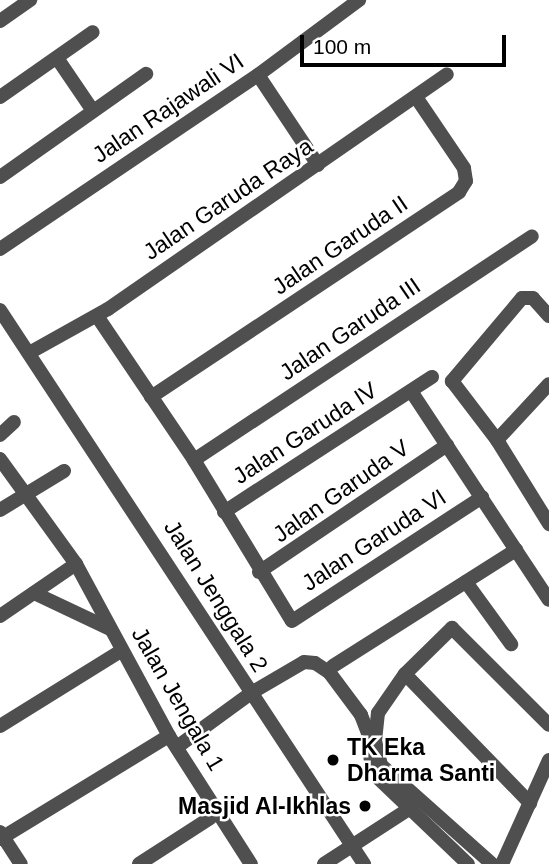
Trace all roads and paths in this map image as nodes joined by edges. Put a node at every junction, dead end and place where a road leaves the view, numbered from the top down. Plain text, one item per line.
1 (30, 0) edge
2 (359, 0) edge
3 (0, 21) edge
4 (93, 32) dead end
5 (57, 58) junction
6 (447, 74) dead end
7 (146, 75) dead end
8 (258, 75) junction
9 (0, 97) edge
10 (416, 97) junction
11 (93, 111) junction
12 (318, 165) junction
13 (0, 177) edge
14 (532, 236) dead end
15 (0, 249) edge
16 (0, 310) edge
17 (97, 316) junction
18 (549, 316) edge
19 (29, 354) junction
20 (432, 377) dead end
21 (549, 384) edge
22 (411, 391) junction
23 (151, 397) junction
24 (13, 422) dead end
25 (0, 435) edge
26 (497, 440) junction
27 (447, 445) junction
28 (0, 459) edge
29 (194, 460) junction
30 (64, 471) dead end
31 (25, 495) junction
32 (482, 497) junction
33 (0, 510) edge
34 (224, 512) junction
35 (549, 524) edge
36 (516, 550) junction
37 (76, 564) junction
38 (259, 572) junction
39 (466, 582) junction
40 (34, 593) junction
41 (549, 600) edge
42 (0, 616) edge
43 (110, 629) junction
44 (511, 644) dead end
45 (121, 651) junction
46 (333, 666) dead end
47 (405, 674) junction
48 (251, 693) junction
49 (0, 726) edge
50 (549, 726) edge
51 (173, 742) junction
52 (549, 760) edge
53 (530, 803) junction
54 (412, 807) junction
55 (210, 818) dead end
56 (1, 836) edge
57 (352, 844) junction
58 (20, 864) edge
59 (139, 864) edge
60 (251, 864) edge
61 (324, 864) edge
62 (365, 864) edge
63 (468, 864) edge
64 (492, 864) edge
65 (502, 864) edge

1 - 3 street
2 - 8 street, Jalan Rajawali VI
4 - 5 street
5 - 9 street
5 - 11 street
6 - 10 street, Jalan Garuda Raya
7 - 11 street
8 - 12 street
8 - 15 street, Jalan Rajawali VI
10 - 12 street, Jalan Garuda Raya
10 - 23 street, Jalan Garuda II
11 - 13 street
12 - 17 street, Jalan Garuda Raya
14 - 29 street, Jalan Garuda III
16 - 19 street, Jalan Jenggala 2
17 - 19 street, Jalan Garuda Raya
17 - 23 street
18 - 26 street
19 - 48 street, Jalan Jenggala 2
20 - 22 street, Jalan Garuda IV
21 - 26 street
22 - 27 street
22 - 34 street, Jalan Garuda IV
23 - 29 street
24 - 25 street
26 - 35 street
27 - 32 street
27 - 38 street, Jalan Garuda V
28 - 31 street, Jalan Jengala 1
29 - 34 street
30 - 31 street
31 - 33 street
31 - 37 street, Jalan Jengala 1
32 - 36 street
32 - 38 street, Jalan Garuda VI
34 - 38 street
36 - 39 street
36 - 41 street
37 - 40 street
37 - 43 street, Jalan Jengala 1
39 - 44 street
39 - 46 street
40 - 42 street
40 - 43 street
43 - 45 street, Jalan Jengala 1
45 - 49 street
45 - 51 street, Jalan Jengala 1
47 - 50 street
47 - 53 street
47 - 64 street
48 - 51 street
48 - 54 street
48 - 57 street, Jalan Jenggala 2
51 - 56 street
51 - 60 street, Jalan Jengala 1
52 - 53 street
53 - 65 street
54 - 57 street
54 - 63 street
55 - 59 street
56 - 58 street
57 - 61 street
57 - 62 street, Jalan Jenggala 2

